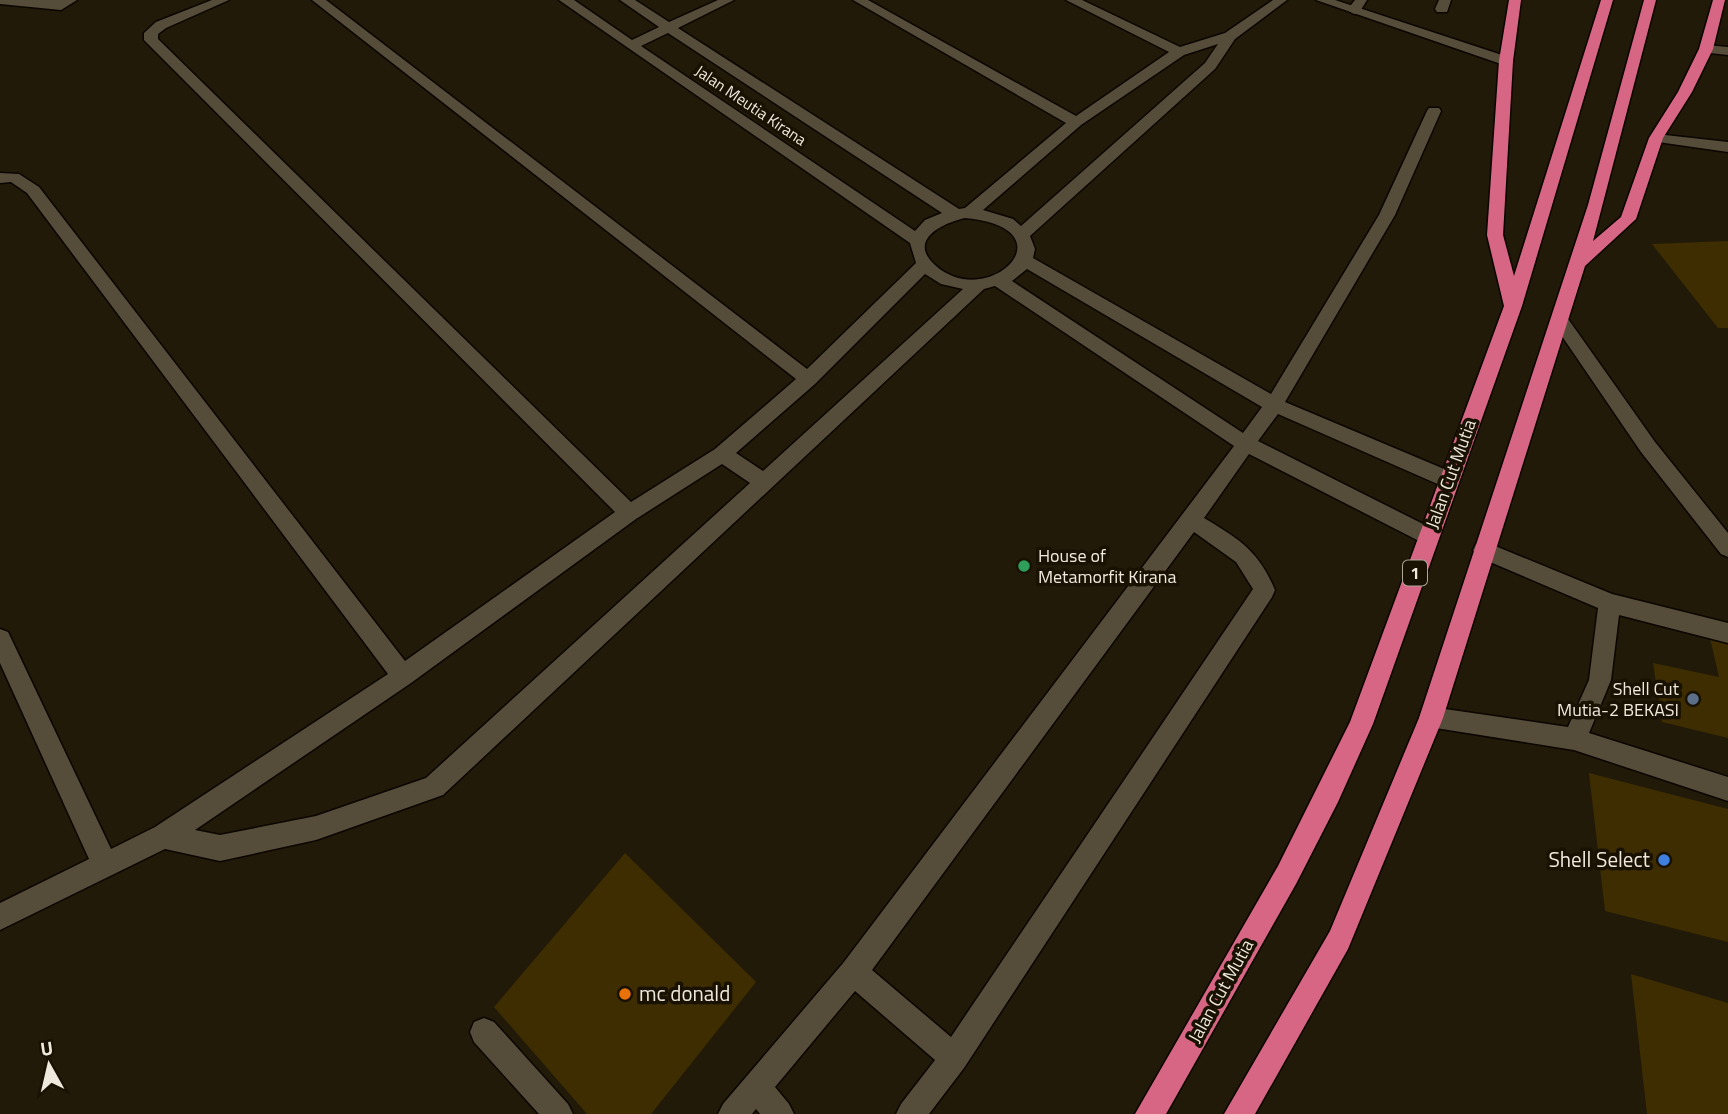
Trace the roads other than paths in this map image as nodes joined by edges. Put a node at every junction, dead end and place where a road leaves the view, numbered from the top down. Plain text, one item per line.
1 (1, 0) edge
2 (71, 0) edge
3 (222, 0) edge
4 (318, 0) edge
5 (565, 0) edge
6 (626, 0) edge
7 (728, 0) edge
8 (859, 0) edge
9 (1072, 0) edge
10 (1281, 0) edge
11 (1322, 0) edge
12 (1515, 0) edge
13 (1607, 0) edge
14 (1650, 0) edge
15 (1719, 0) edge
16 (1357, 5) edge
17 (669, 28) junction
18 (1230, 36) junction
19 (632, 45) junction
20 (1706, 49) junction
21 (1728, 51) edge
22 (1179, 52) junction
23 (1507, 61) junction
24 (1434, 111) dead end
25 (1076, 122) junction
26 (1656, 138) junction
27 (1728, 147) edge
28 (0, 178) edge
29 (962, 213) junction
30 (1022, 234) junction
31 (918, 240) junction
32 (1026, 261) junction
33 (1578, 262) junction
34 (924, 265) junction
35 (1000, 281) junction
36 (978, 285) junction
37 (1513, 306) junction
38 (1560, 320) junction
39 (808, 379) junction
40 (1274, 405) junction
41 (1245, 444) junction
42 (722, 454) junction
43 (1449, 480) junction
44 (765, 483) junction
45 (629, 513) junction
46 (1191, 520) junction
47 (1428, 536) junction
48 (1728, 548) edge
49 (1483, 550) junction
50 (1609, 603) junction
51 (1728, 633) edge
52 (0, 639) edge
53 (403, 676) junction
54 (1431, 718) junction
55 (1574, 739) junction
56 (1728, 789) edge
57 (164, 836) junction
58 (105, 865) junction
59 (0, 917) edge
60 (853, 971) junction
61 (484, 1032) dead end
62 (954, 1058) junction
63 (755, 1087) junction
64 (558, 1114) edge
65 (733, 1114) edge
66 (779, 1114) edge
67 (911, 1114) edge
68 (1150, 1114) edge
69 (1239, 1114) edge

1 - 2 street
3 - 45 street
4 - 39 street
5 - 19 street, Jalan Meutia Kirana
6 - 17 street, Jalan Meutia Kirana
7 - 17 street
8 - 25 street
9 - 22 street
10 - 18 street
11 - 16 street
12 - 23 highway
13 - 37 highway, Jalan Cut Mutia / 1
14 - 33 highway
15 - 20 highway
16 - 23 street
17 - 19 street
17 - 29 street, Jalan Meutia Kirana
18 - 22 street
18 - 30 street
19 - 31 street, Jalan Meutia Kirana
20 - 21 street
20 - 26 highway
22 - 25 street
23 - 37 highway
24 - 40 street
25 - 29 street
26 - 27 street
26 - 33 highway
28 - 53 street
29 - 30 street
29 - 31 street
30 - 32 street
31 - 34 street
32 - 35 street
32 - 40 street
33 - 38 highway
34 - 36 street
34 - 39 street
35 - 36 street
35 - 41 street
36 - 44 street
37 - 43 highway, Jalan Cut Mutia / 1
38 - 48 street
38 - 49 highway
39 - 42 street
40 - 41 street
40 - 43 street
41 - 46 street
41 - 47 street
42 - 44 street
42 - 45 street
43 - 47 highway, Jalan Cut Mutia / 1
44 - 57 street
45 - 53 street
46 - 60 street
46 - 62 street
47 - 68 highway, Jalan Cut Mutia / 1
49 - 50 street
49 - 54 highway
50 - 51 street
50 - 55 street
52 - 58 street
53 - 57 street
54 - 55 street
54 - 69 highway
55 - 56 street
57 - 58 street
58 - 59 street
60 - 62 street
60 - 63 street
61 - 64 street
62 - 67 street
63 - 65 street
63 - 66 street

